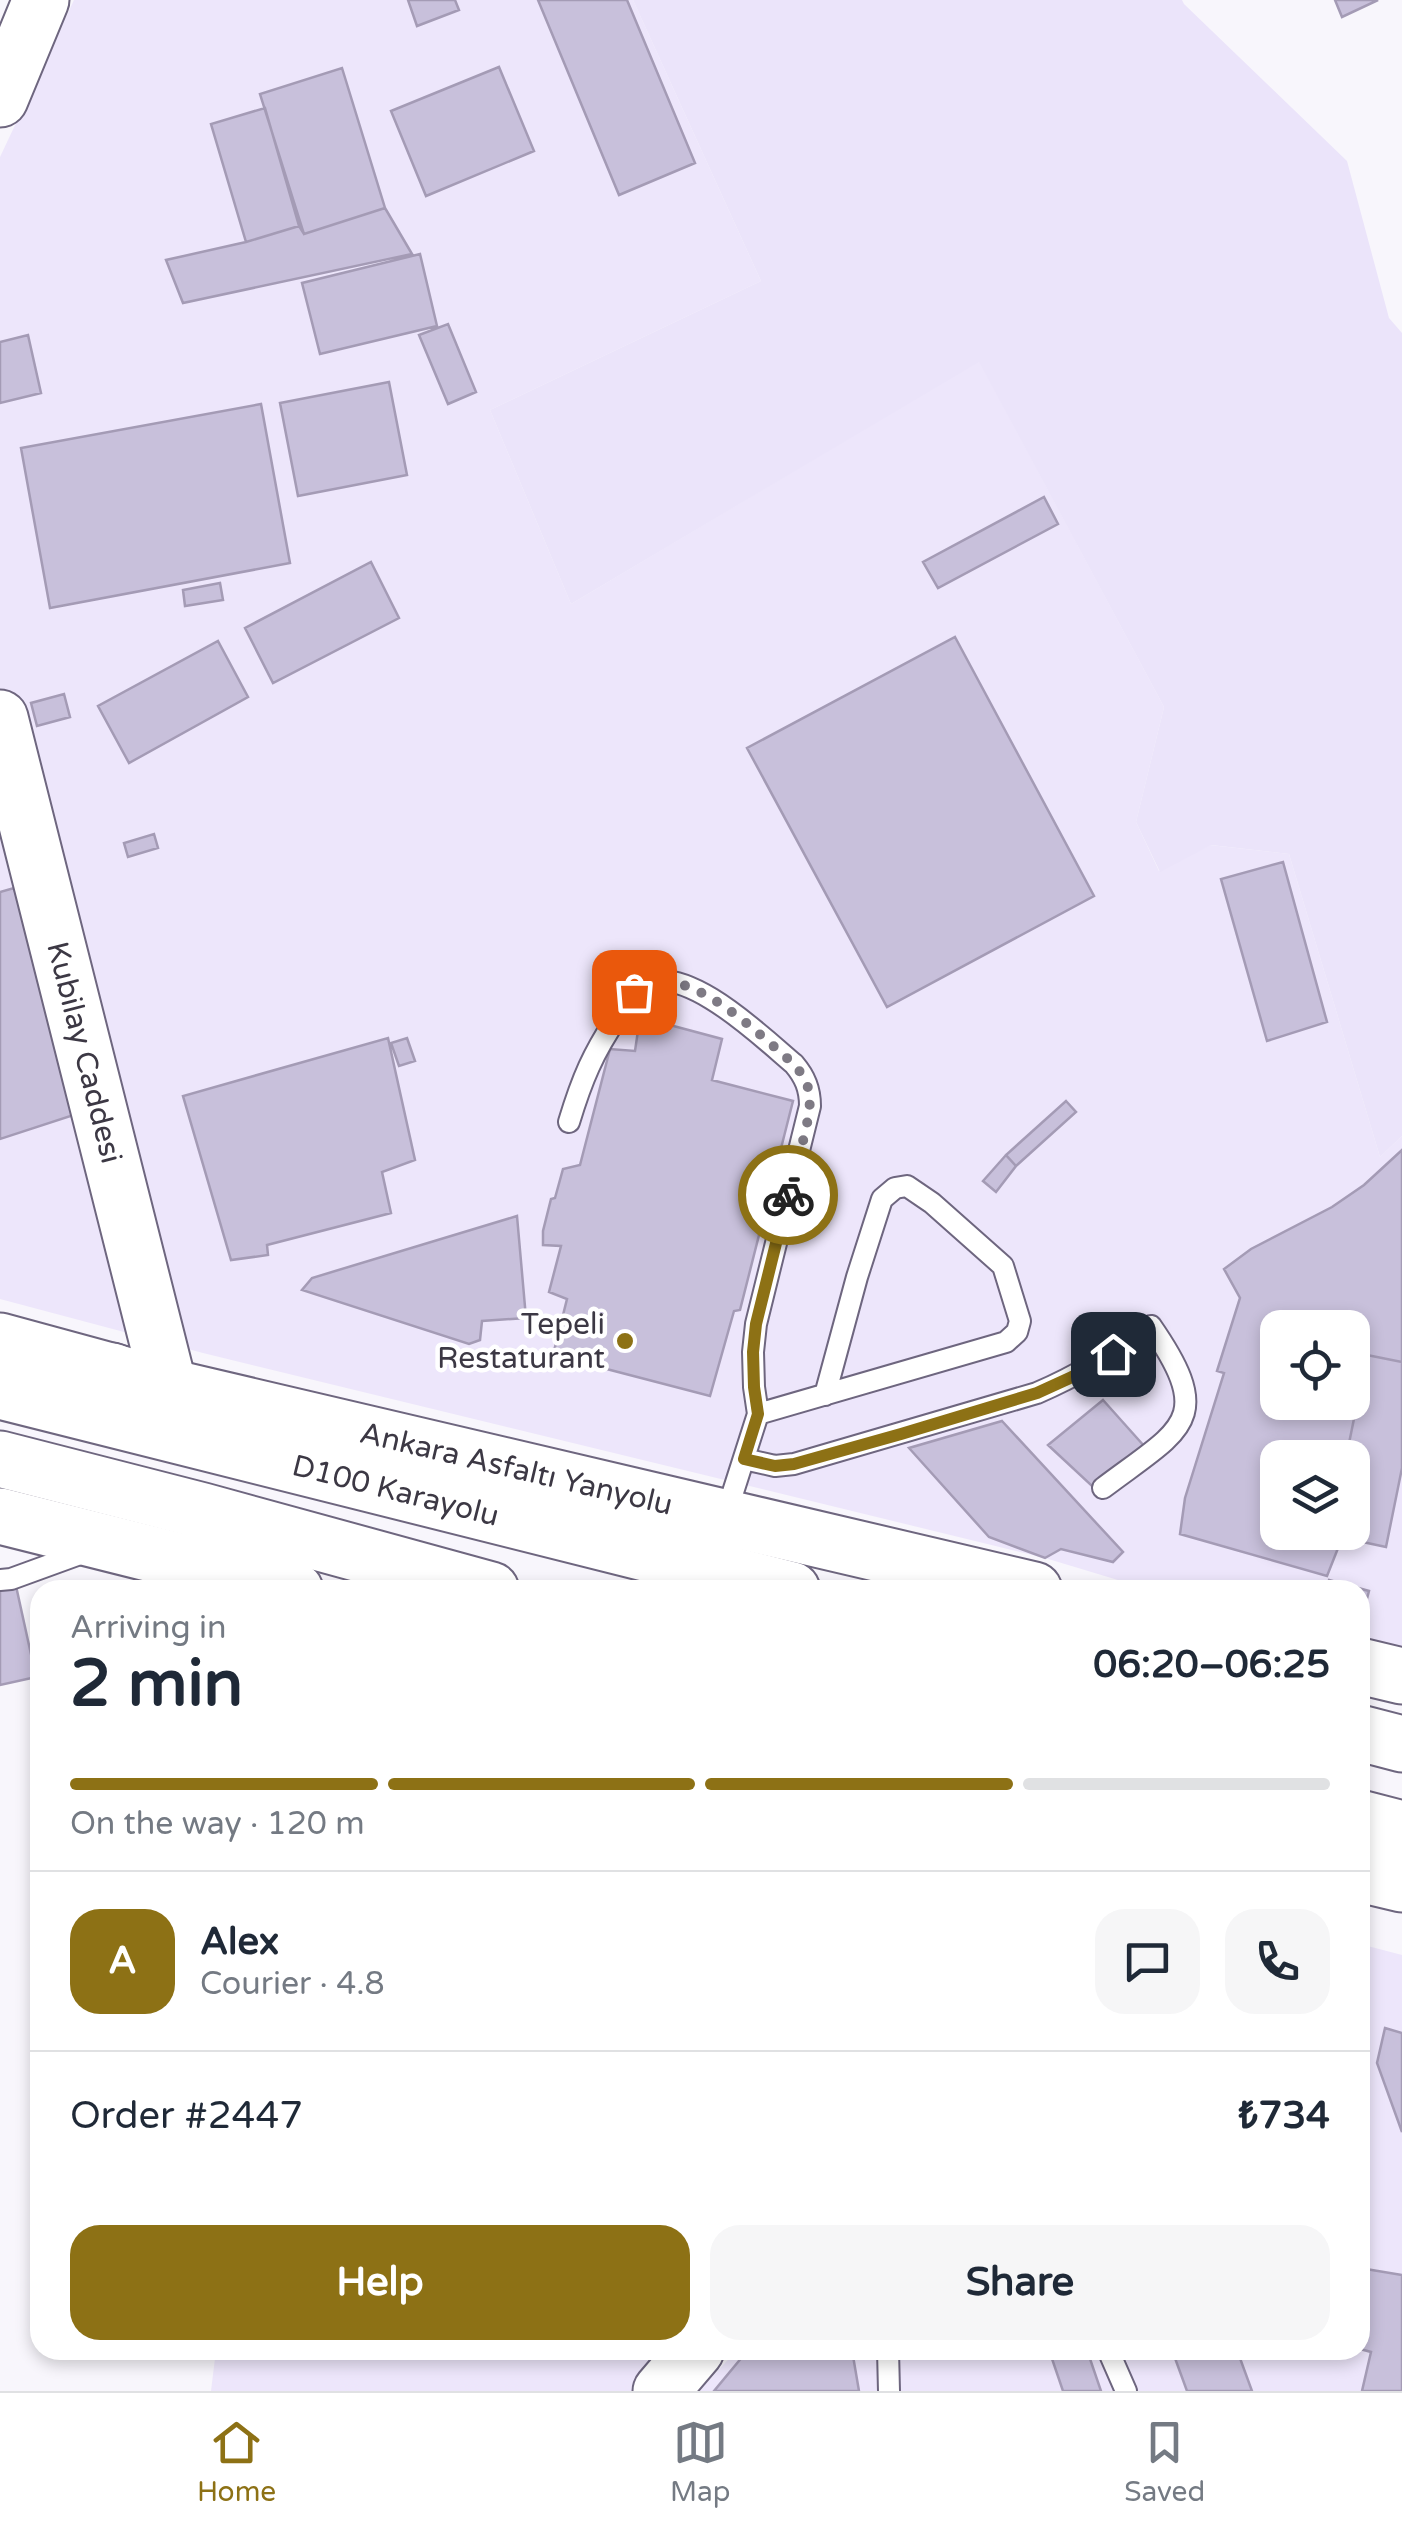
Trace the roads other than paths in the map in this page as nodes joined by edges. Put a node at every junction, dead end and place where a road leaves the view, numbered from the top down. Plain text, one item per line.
1 (40, 0) edge
2 (0, 100) edge
3 (0, 718) edge
4 (569, 1122) dead end
5 (0, 1341) edge
6 (112, 1372) junction
7 (169, 1387) junction
8 (0, 1391) edge
9 (825, 1395) junction
10 (758, 1414) junction
11 (0, 1459) edge
12 (744, 1459) junction
13 (1103, 1488) dead end
14 (409, 1493) junction
15 (0, 1516) edge
16 (725, 1518) junction
17 (111, 1542) junction
18 (0, 1580) edge
19 (257, 1580) edge
20 (455, 1580) edge
21 (753, 1580) edge
22 (991, 1580) edge
23 (1370, 1668) edge
24 (1402, 1676) edge
25 (1370, 1736) edge
26 (1402, 1744) edge
27 (1370, 1821) edge
28 (1402, 1829) edge
29 (1370, 1876) edge
30 (1402, 1884) edge
31 (687, 2360) edge
32 (888, 2360) edge
33 (1112, 2360) edge
34 (661, 2391) edge
35 (889, 2391) edge
36 (1126, 2391) edge

1 - 2 main road
3 - 7 main road, Kubilay Caddesi
4 - 10 lane
5 - 6 main road, Ankara Asfaltı Yanyolu
6 - 7 main road, Ankara Asfaltı Yanyolu
6 - 14 main road
7 - 16 main road, Ankara Asfaltı Yanyolu
8 - 14 main road, D100 Karayolu
9 - 9 lane
9 - 10 lane
10 - 12 lane
11 - 20 main road
12 - 13 lane
12 - 16 lane
14 - 21 main road, D100 Karayolu
15 - 17 main road
16 - 22 main road, Ankara Asfaltı Yanyolu
17 - 18 lane
17 - 19 main road
23 - 24 main road
25 - 26 main road
27 - 28 main road
29 - 30 main road
31 - 34 main road
32 - 35 lane
33 - 36 lane

